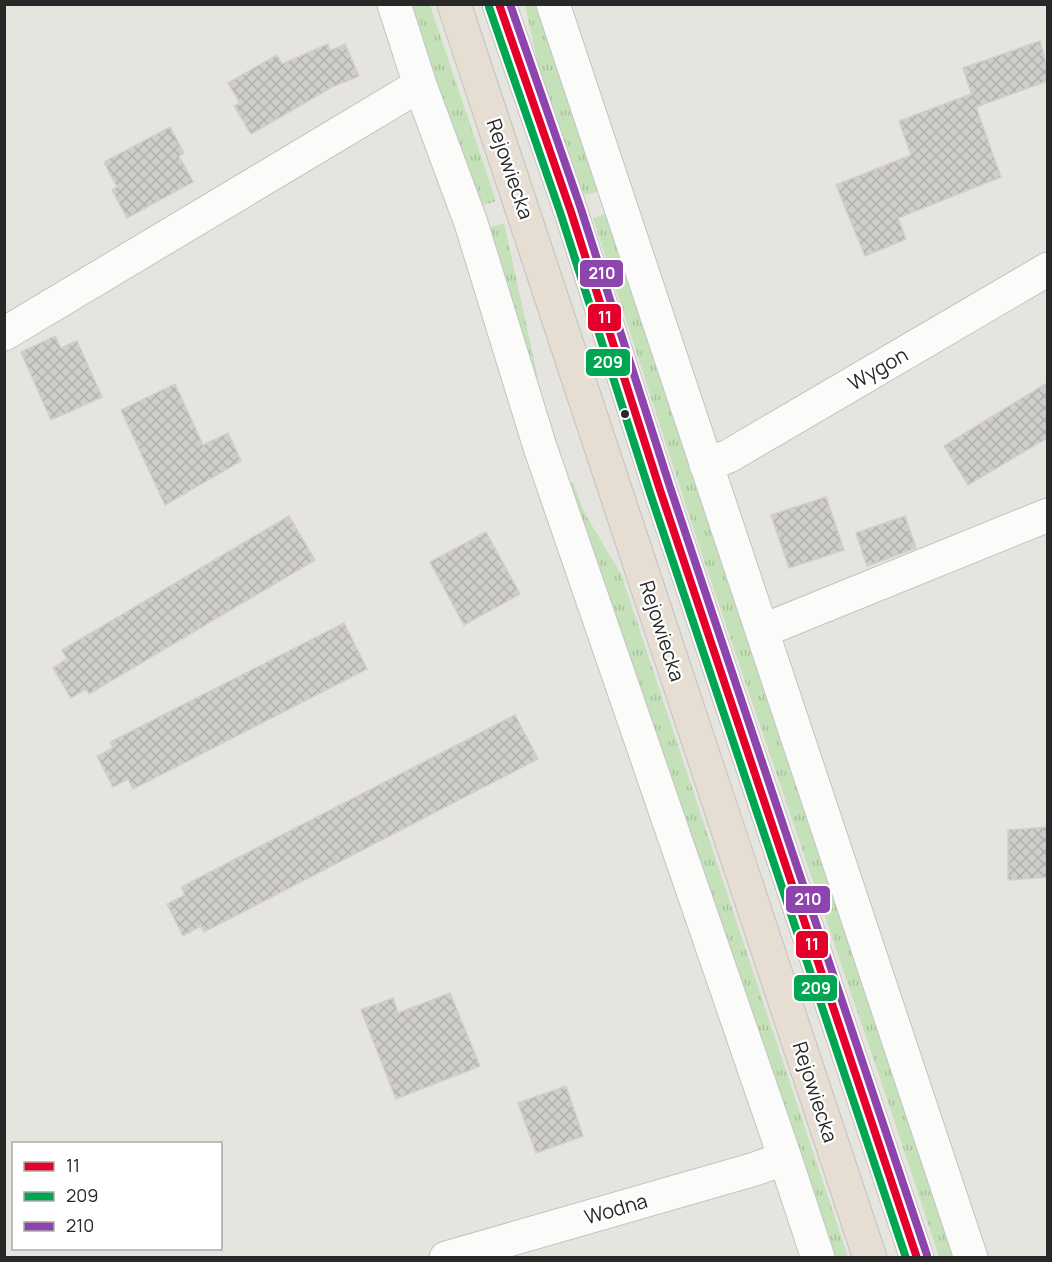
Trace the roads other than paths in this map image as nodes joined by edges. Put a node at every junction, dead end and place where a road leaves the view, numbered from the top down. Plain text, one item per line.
1 (394, 4) edge
2 (454, 4) edge
3 (499, 4) edge
4 (553, 4) edge
5 (420, 85) junction
6 (1047, 269) edge
7 (4, 334) edge
8 (706, 465) junction
9 (1047, 515) edge
10 (762, 631) junction
11 (785, 1158) junction
12 (447, 1257) edge
13 (818, 1257) edge
14 (870, 1257) edge
15 (917, 1257) edge
16 (970, 1257) edge

1 - 5 street
2 - 14 highway, Rejowiecka
3 - 15 highway
4 - 8 street
5 - 7 street
5 - 11 street
6 - 8 street, Wygon
8 - 10 street
9 - 10 street
10 - 16 street
11 - 12 street, Wodna
11 - 13 street

